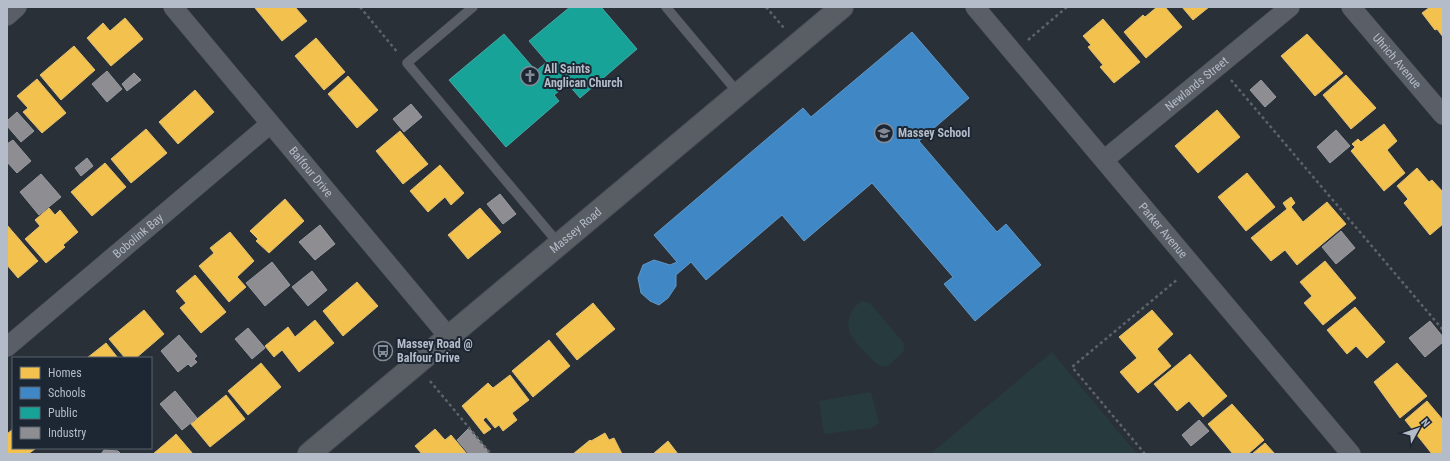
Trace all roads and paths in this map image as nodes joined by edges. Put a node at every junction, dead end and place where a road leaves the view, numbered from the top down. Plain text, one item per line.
1 (17, 7) edge
2 (173, 7) edge
3 (360, 7) edge
4 (473, 7) edge
5 (666, 7) edge
6 (766, 7) edge
7 (842, 7) edge
8 (975, 7) edge
9 (1068, 7) edge
10 (1290, 7) edge
11 (1350, 7) edge
12 (7, 16) edge
13 (798, 44) junction
14 (1013, 52) junction
15 (407, 63) junction
16 (1219, 66) junction
17 (739, 94) junction
18 (1443, 115) edge
19 (270, 124) junction
20 (1104, 160) junction
21 (559, 244) junction
22 (1193, 266) junction
23 (1443, 330) edge
24 (448, 336) junction
25 (7, 347) edge
26 (416, 363) junction
27 (309, 454) edge
28 (491, 454) edge
29 (1145, 454) edge
30 (1351, 454) edge

1 - 12 street
2 - 19 street, Balfour Drive
3 - 15 path
4 - 15 lane
5 - 17 lane
6 - 13 path
7 - 13 street, Massey Road
8 - 14 street, Parker Avenue
9 - 14 path
10 - 16 street, Newlands Street
11 - 18 street, Uhrich Avenue
13 - 17 street, Massey Road
14 - 20 street, Parker Avenue
15 - 21 lane
16 - 20 street, Newlands Street
16 - 23 path
17 - 21 street, Massey Road
19 - 24 street, Balfour Drive
19 - 25 street, Bobolink Bay
20 - 22 street, Parker Avenue
21 - 24 street, Massey Road
22 - 29 path
22 - 30 street, Parker Avenue
24 - 26 street, Massey Road
26 - 27 street, Massey Road
26 - 28 path

